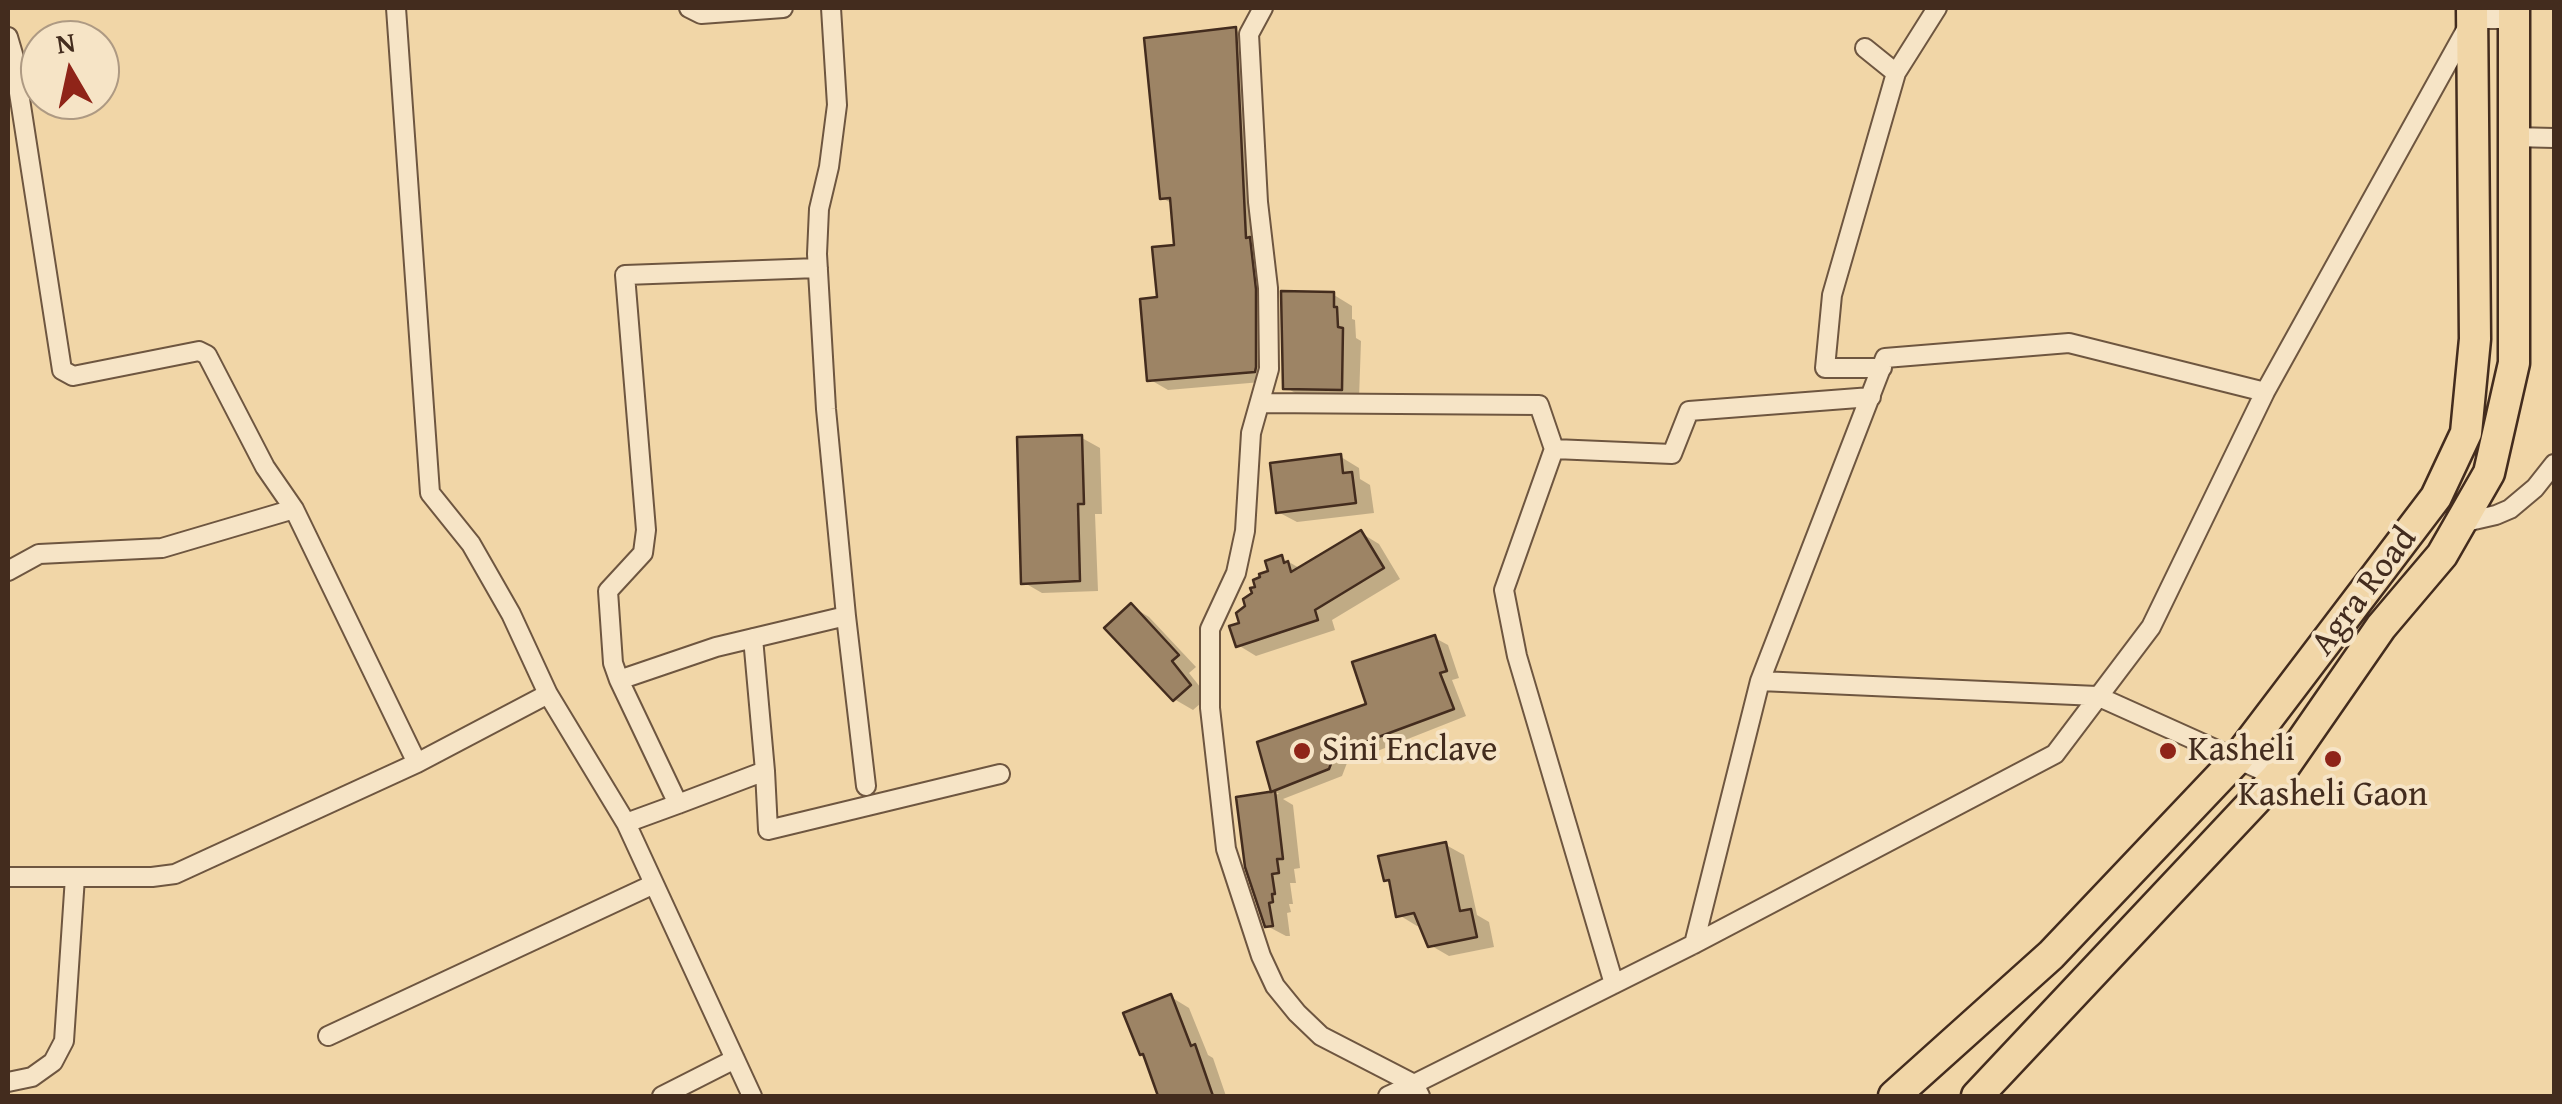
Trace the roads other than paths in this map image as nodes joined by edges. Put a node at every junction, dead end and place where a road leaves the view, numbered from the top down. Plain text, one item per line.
1 (396, 8) edge
2 (689, 8) edge
3 (783, 8) edge
4 (831, 8) edge
5 (1262, 8) edge
6 (1937, 8) edge
7 (2472, 13) edge
8 (2513, 13) edge
9 (8, 37) edge
10 (1865, 48) dead end
11 (1896, 72) junction
12 (2514, 137) junction
13 (2554, 138) edge
14 (818, 268) junction
15 (1882, 368) junction
16 (2265, 392) junction
17 (1870, 397) junction
18 (1260, 403) junction
19 (1554, 449) junction
20 (2554, 464) edge
21 (294, 509) junction
22 (2461, 522) junction
23 (8, 571) edge
24 (846, 616) junction
25 (752, 638) junction
26 (620, 680) junction
27 (1760, 681) junction
28 (548, 694) junction
29 (2098, 696) junction
30 (2236, 760) junction
31 (417, 763) junction
32 (765, 771) junction
33 (1000, 774) dead end
34 (2277, 777) junction
35 (866, 786) dead end
36 (678, 804) junction
37 (626, 823) junction
38 (8, 876) edge
39 (75, 877) junction
40 (654, 884) junction
41 (1694, 944) junction
42 (1614, 984) junction
43 (328, 1036) dead end
44 (734, 1059) junction
45 (8, 1082) edge
46 (1417, 1090) edge
47 (662, 1096) edge
48 (752, 1096) edge
49 (1388, 1096) edge
50 (1894, 1096) edge
51 (1977, 1096) edge

1 - 28 street
2 - 3 street
4 - 14 street
5 - 18 street
6 - 11 street
7 - 8 street
7 - 16 street
7 - 30 highway
8 - 12 highway, Agra Road
9 - 21 street
10 - 11 street
11 - 15 street
12 - 13 street
12 - 22 highway, Agra Road
14 - 24 street
14 - 26 street
15 - 16 street
15 - 17 street
16 - 29 street
17 - 19 street
17 - 27 street
18 - 19 street
18 - 46 street
19 - 42 street
20 - 22 street
21 - 23 street
21 - 31 street
22 - 34 highway, Agra Road
24 - 25 street
24 - 35 street
25 - 26 street
25 - 32 street
26 - 36 street
27 - 29 street
27 - 41 street
28 - 31 street
28 - 37 street
29 - 30 street
29 - 41 street
30 - 34 street
30 - 50 highway
31 - 39 street
32 - 33 street
32 - 36 street
34 - 51 highway, Agra Road
36 - 37 street
37 - 40 street
38 - 39 street
39 - 45 street
40 - 43 street
40 - 44 street
41 - 42 street
42 - 46 street
44 - 47 street
44 - 48 street
46 - 49 street

